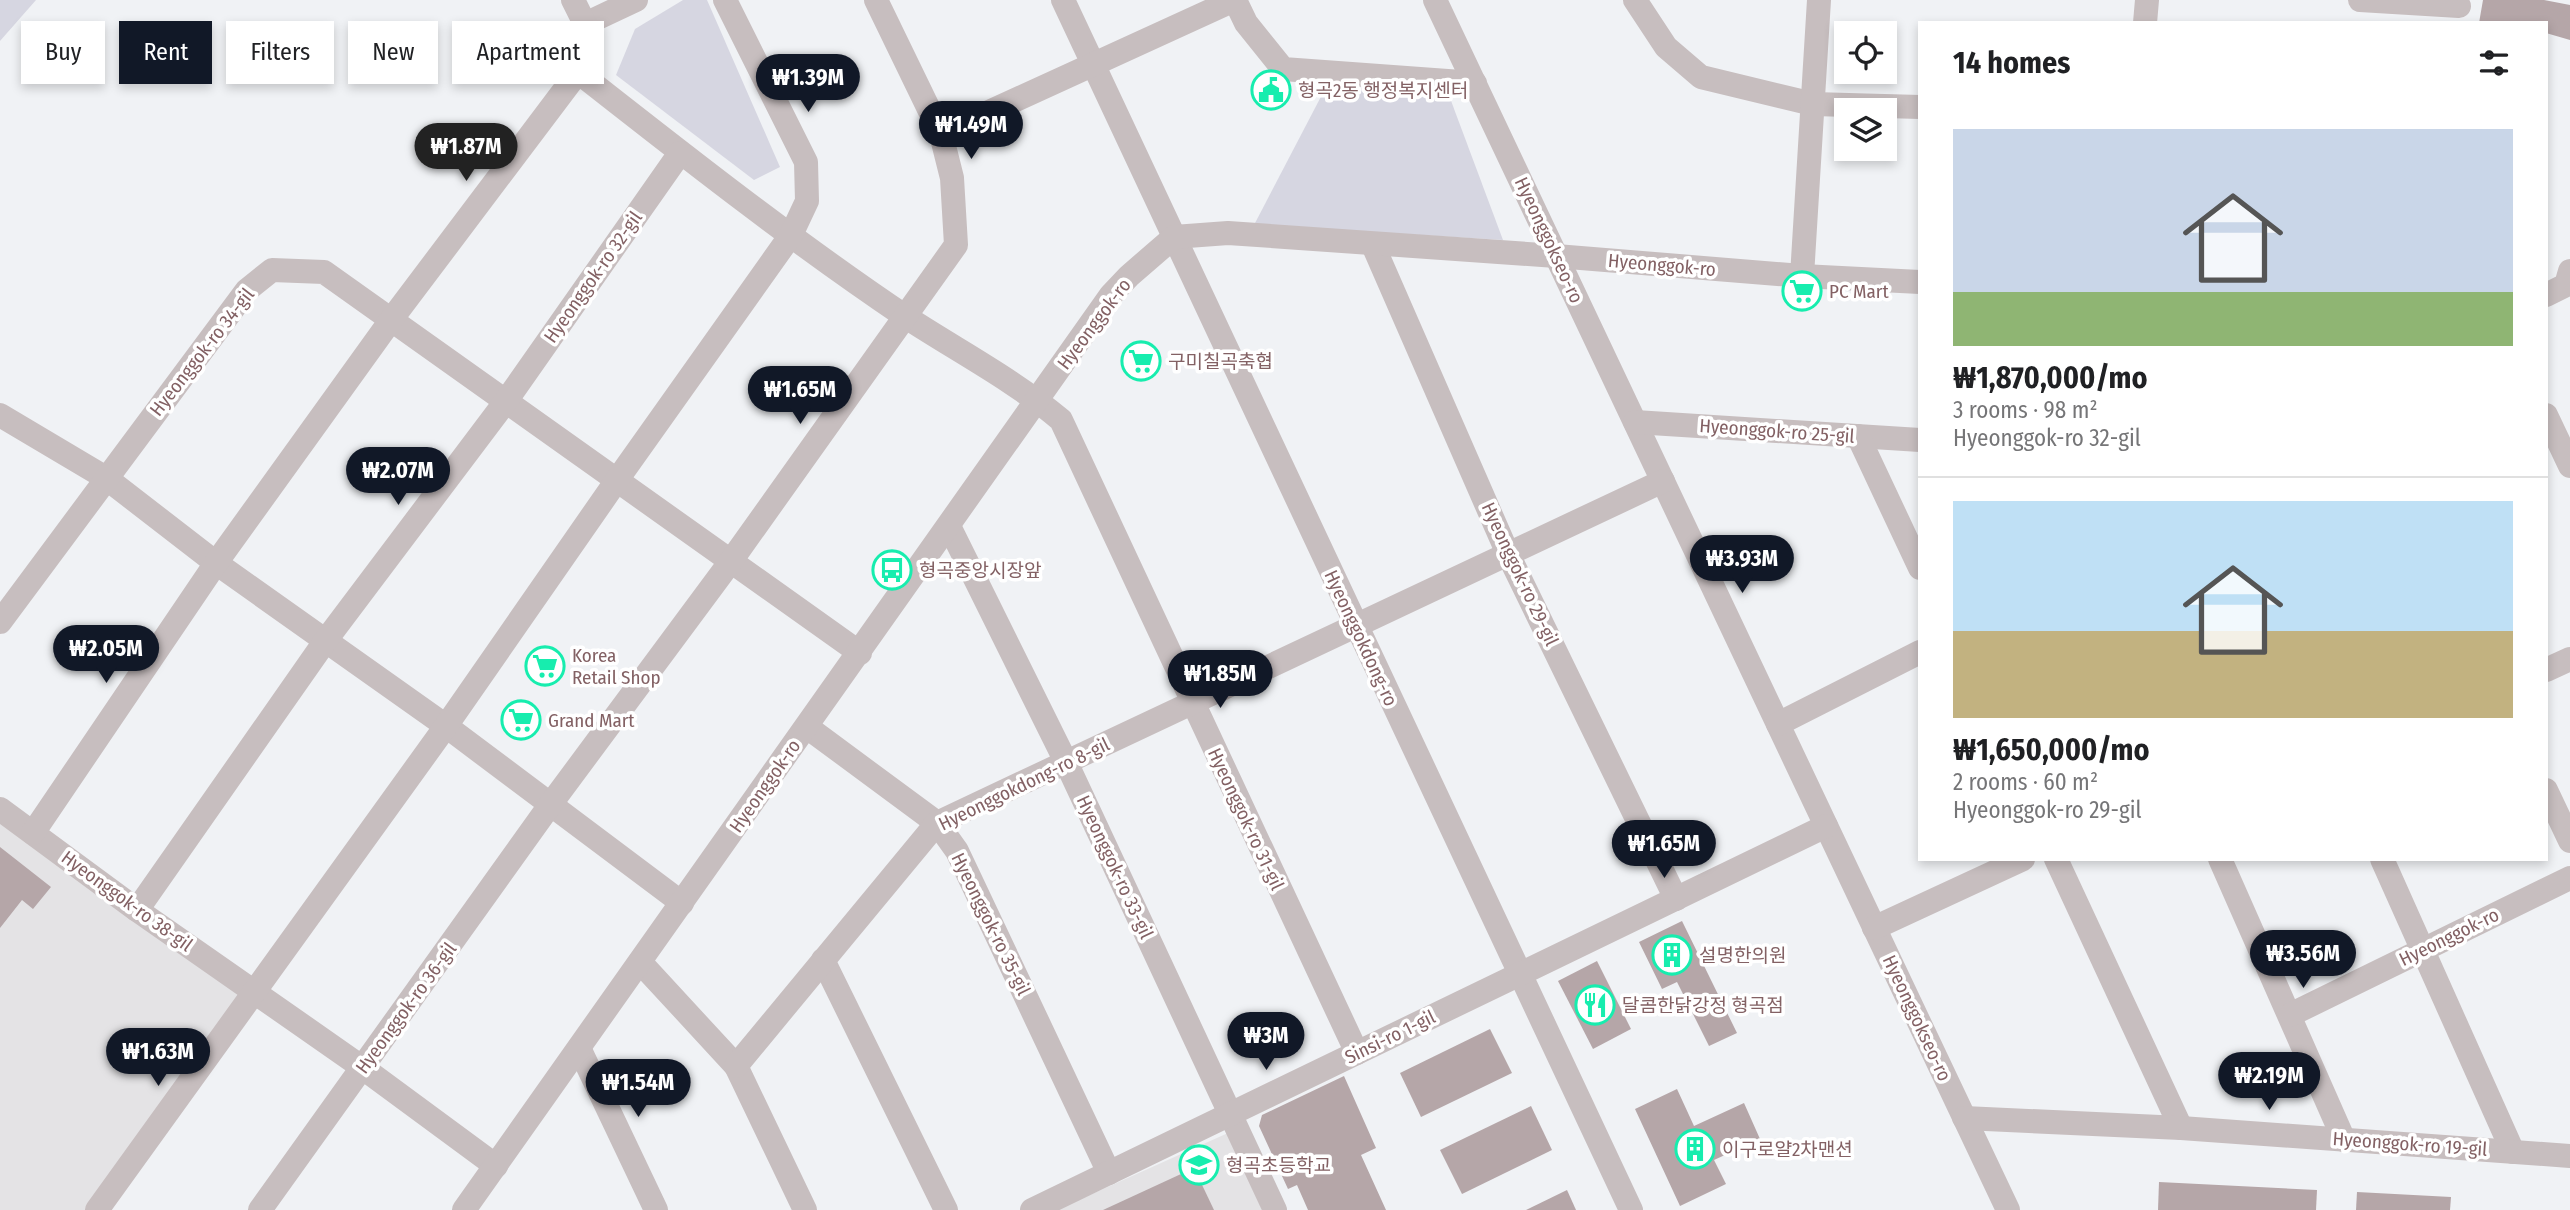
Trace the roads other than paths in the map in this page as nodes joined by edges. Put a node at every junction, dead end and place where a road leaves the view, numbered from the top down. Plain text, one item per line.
1 (573, 0) edge
2 (636, 0) edge
3 (725, 0) edge
4 (876, 0) edge
5 (1063, 0) edge
6 (1234, 0) edge
7 (1435, 0) edge
8 (1635, 0) edge
9 (1819, 0) edge
10 (2147, 0) edge
11 (2360, 0) edge
12 (2458, 10) edge
13 (584, 21) edge
14 (591, 21) edge
15 (2145, 21) edge
16 (1093, 64) junction
17 (1475, 83) junction
18 (569, 84) edge
19 (593, 84) edge
20 (1813, 104) junction
21 (1918, 107) edge
22 (941, 134) junction
23 (680, 153) junction
24 (792, 235) junction
25 (1174, 237) junction
26 (1373, 245) junction
27 (1556, 256) junction
28 (2570, 271) edge
29 (1802, 276) junction
30 (1918, 282) edge
31 (2548, 294) edge
32 (906, 317) junction
33 (390, 320) junction
34 (506, 401) junction
35 (1038, 401) junction
36 (0, 415) edge
37 (2548, 419) edge
38 (1635, 422) junction
39 (1858, 436) junction
40 (1918, 440) edge
41 (2570, 466) edge
42 (106, 478) junction
43 (617, 480) junction
44 (1663, 481) junction
45 (949, 526) junction
46 (1508, 554) junction
47 (731, 561) junction
48 (216, 563) junction
49 (1918, 564) edge
50 (0, 622) edge
51 (1356, 626) junction
52 (326, 640) junction
53 (860, 653) junction
54 (1918, 653) edge
55 (2570, 659) edge
56 (2548, 669) edge
57 (1192, 703) junction
58 (1778, 724) junction
59 (446, 726) junction
60 (807, 727) junction
61 (1066, 762) junction
62 (2548, 794) edge
63 (550, 806) junction
64 (0, 809) edge
65 (937, 822) junction
66 (1826, 826) junction
67 (33, 833) junction
68 (2570, 841) edge
69 (2019, 861) edge
70 (2057, 861) edge
71 (2221, 861) edge
72 (2383, 861) edge
73 (2570, 878) edge
74 (1676, 899) junction
75 (682, 903) junction
76 (137, 910) junction
77 (1874, 928) junction
78 (2423, 950) junction
79 (823, 960) junction
80 (640, 962) junction
81 (1520, 974) junction
82 (256, 993) junction
83 (2290, 1015) junction
84 (579, 1048) junction
85 (1357, 1053) junction
86 (736, 1066) junction
87 (363, 1068) junction
88 (1230, 1115) junction
89 (1964, 1118) junction
90 (2181, 1128) junction
91 (2344, 1140) junction
92 (2513, 1152) junction
93 (2570, 1156) edge
94 (496, 1166) junction
95 (1109, 1173) junction
96 (97, 1210) edge
97 (260, 1210) edge
98 (464, 1210) edge
99 (656, 1210) edge
100 (805, 1210) edge
101 (946, 1210) edge
102 (1032, 1210) edge
103 (1275, 1210) edge
104 (1631, 1210) edge
105 (2008, 1210) edge

1 - 13 street
2 - 14 street
3 - 24 street
4 - 22 street
5 - 16 street, Hyeonggokdong-ro
6 - 16 street
6 - 17 street
7 - 17 street, Hyeonggokseo-ro
8 - 20 street
9 - 20 street
10 - 15 street
11 - 12 street
16 - 22 street
16 - 25 street, Hyeonggokdong-ro
17 - 27 street, Hyeonggokseo-ro
18 - 33 street
19 - 23 street
20 - 21 street
20 - 29 street
22 - 32 street
23 - 24 street
23 - 34 street, Hyeonggok-ro 32-gil
24 - 32 street
24 - 43 street
25 - 26 street, Hyeonggok-ro
25 - 35 street, Hyeonggok-ro
25 - 51 street, Hyeonggokdong-ro
26 - 27 street, Hyeonggok-ro
26 - 46 street, Hyeonggok-ro 29-gil
27 - 29 street, Hyeonggok-ro
27 - 38 street, Hyeonggokseo-ro
28 - 31 street
29 - 30 street, Hyeonggok-ro
32 - 35 street
32 - 47 street
33 - 34 street, Hyeonggok-ro 34-gil
33 - 42 street, Hyeonggok-ro 34-gil
33 - 48 street
34 - 43 street, Hyeonggok-ro 34-gil
34 - 52 street
35 - 45 street, Hyeonggok-ro
35 - 57 street, Hyeonggok-ro 31-gil
36 - 42 street
37 - 41 street
38 - 39 street, Hyeonggok-ro 25-gil
38 - 44 street, Hyeonggokseo-ro
39 - 40 street, Hyeonggok-ro 25-gil
39 - 49 street
42 - 48 street
42 - 50 street
43 - 47 street, Hyeonggok-ro 34-gil
43 - 59 street
44 - 46 street
44 - 58 street, Hyeonggokseo-ro
45 - 53 street, Hyeonggok-ro
45 - 61 street, Hyeonggok-ro 33-gil
46 - 51 street
46 - 74 street, Hyeonggok-ro 29-gil
47 - 53 street, Hyeonggok-ro 34-gil
47 - 63 street
48 - 52 street
48 - 67 street
51 - 57 street, Hyeonggokdong-ro 8-gil
51 - 81 street, Hyeonggokdong-ro
52 - 59 street
52 - 76 street
53 - 60 street, Hyeonggok-ro
54 - 58 street
55 - 56 street
57 - 61 street, Hyeonggokdong-ro 8-gil
57 - 85 street, Hyeonggok-ro 31-gil
58 - 66 street, Hyeonggokseo-ro
59 - 63 street
59 - 82 street
60 - 65 street, Hyeonggok-ro 35-gil
60 - 75 street, Hyeonggok-ro
61 - 65 street, Hyeonggokdong-ro 8-gil
61 - 88 street, Hyeonggok-ro 33-gil
62 - 68 street
63 - 75 street
63 - 87 street, Hyeonggok-ro 36-gil
64 - 67 street, Hyeonggok-ro 38-gil
65 - 79 street, Hyeonggokdong-ro 8-gil
65 - 95 street, Hyeonggok-ro 35-gil
66 - 74 street
66 - 77 street, Hyeonggokseo-ro
67 - 76 street, Hyeonggok-ro 38-gil
69 - 77 street
70 - 90 street
71 - 83 street
72 - 78 street, Hyeonggok-ro 19-gil
73 - 78 street, Hyeonggok-ro
74 - 81 street
75 - 80 street, Hyeonggok-ro
76 - 82 street, Hyeonggok-ro 38-gil
77 - 89 street, Hyeonggokseo-ro
78 - 83 street, Hyeonggok-ro
78 - 92 street, Hyeonggok-ro 19-gil
79 - 86 street, Hyeonggokdong-ro 8-gil
79 - 101 street
80 - 84 street, Hyeonggok-ro
80 - 86 street
81 - 85 street, Sinsi-ro 1-gil
81 - 104 street, Hyeonggokdong-ro
82 - 87 street, Hyeonggok-ro 38-gil
82 - 96 street
83 - 91 street
84 - 94 street, Hyeonggok-ro
84 - 99 street
85 - 88 street, Sinsi-ro 1-gil
86 - 100 street
87 - 94 street, Hyeonggok-ro 38-gil
87 - 97 street, Hyeonggok-ro 36-gil
88 - 95 street, Sinsi-ro 1-gil
88 - 103 street, Hyeonggok-ro 33-gil
89 - 90 street, Hyeonggok-ro 19-gil
89 - 105 street, Hyeonggokseo-ro
90 - 91 street, Hyeonggok-ro 19-gil
91 - 92 street, Hyeonggok-ro 19-gil
92 - 93 street, Hyeonggok-ro 19-gil
94 - 98 street, Hyeonggok-ro
95 - 102 street, Sinsi-ro 1-gil

